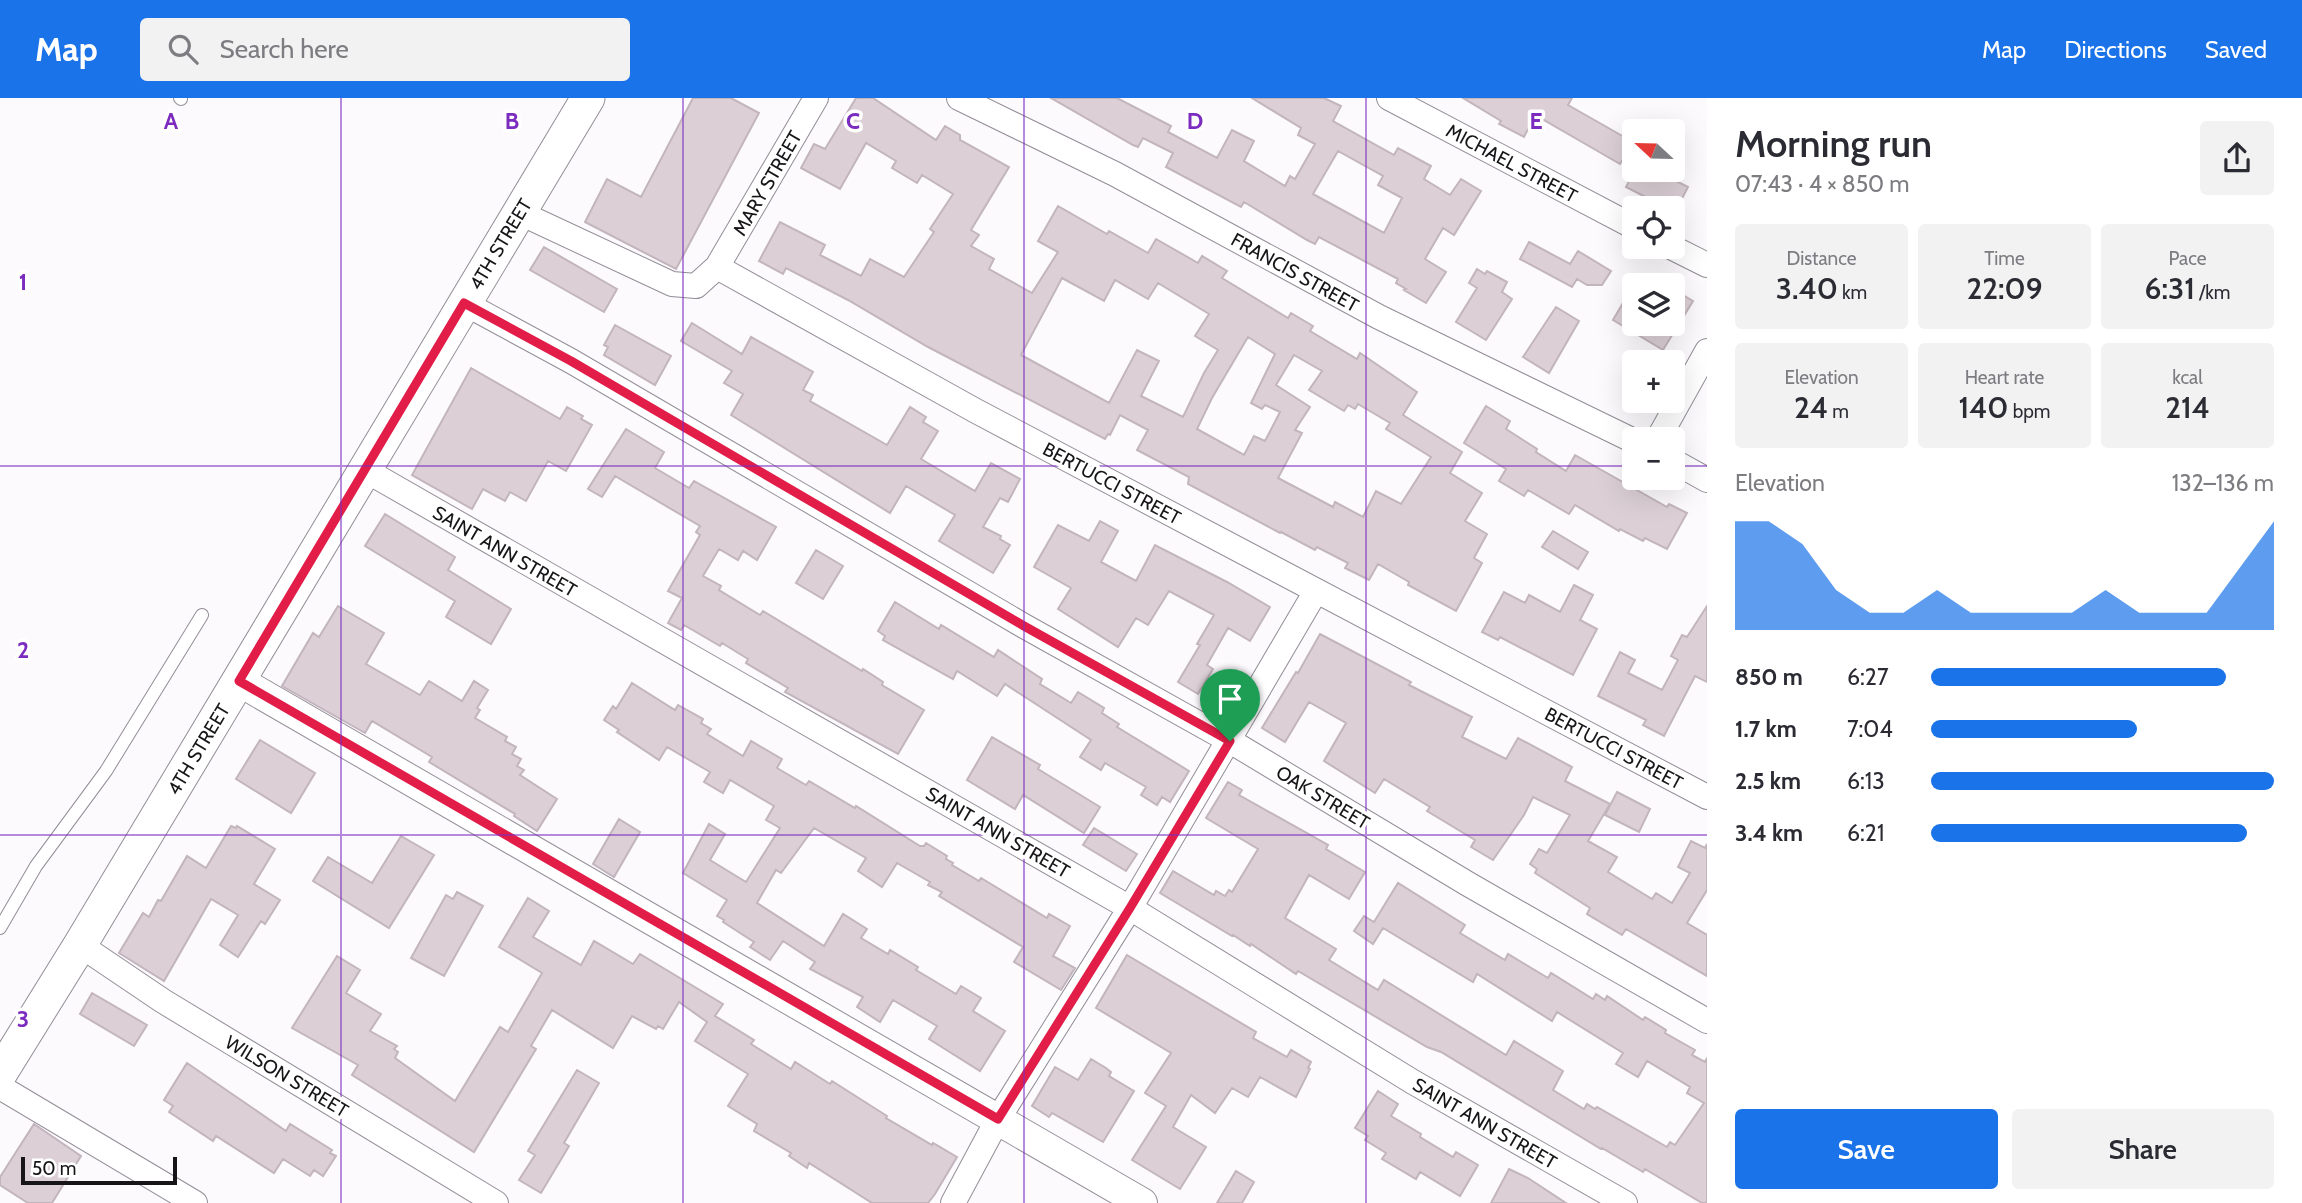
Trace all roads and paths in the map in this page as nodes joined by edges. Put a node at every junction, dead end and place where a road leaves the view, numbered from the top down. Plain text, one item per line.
1 (588, 98) edge
2 (816, 98) edge
3 (959, 98) edge
4 (1389, 98) edge
5 (518, 212) junction
6 (1622, 221) edge
7 (1685, 254) edge
8 (1707, 265) edge
9 (717, 267) junction
10 (464, 303) junction
11 (1707, 351) edge
12 (1665, 427) edge
13 (1622, 435) edge
14 (1685, 468) edge
15 (365, 471) junction
16 (1707, 480) edge
17 (1316, 591) junction
18 (202, 615) dead end
19 (239, 681) junction
20 (1230, 741) junction
21 (1707, 797) edge
22 (1130, 908) junction
23 (0, 928) edge
24 (80, 945) junction
25 (1707, 1021) edge
26 (0, 1074) edge
27 (0, 1087) edge
28 (998, 1119) junction
29 (195, 1203) edge
30 (496, 1203) edge
31 (953, 1203) edge
32 (1142, 1203) edge
33 (1625, 1203) edge

1 - 5 main road, 4TH STREET
2 - 9 street, MARY STREET
3 - 13 street, FRANCIS STREET
4 - 6 street, MICHAEL STREET
5 - 9 street
5 - 10 main road, 4TH STREET
7 - 8 street
9 - 17 street, BERTUCCI STREET
10 - 15 main road, 4TH STREET
10 - 20 street, OAK STREET
11 - 12 street
14 - 16 street
15 - 19 main road, 4TH STREET
15 - 22 street, SAINT ANN STREET
17 - 20 street
17 - 21 street, BERTUCCI STREET
18 - 23 lane
19 - 24 main road, 4TH STREET
19 - 28 street
20 - 22 street
20 - 25 street, OAK STREET
22 - 28 street
22 - 33 street, SAINT ANN STREET
24 - 26 main road, 4TH STREET
24 - 30 street, WILSON STREET
27 - 29 street
28 - 31 street
28 - 32 street

